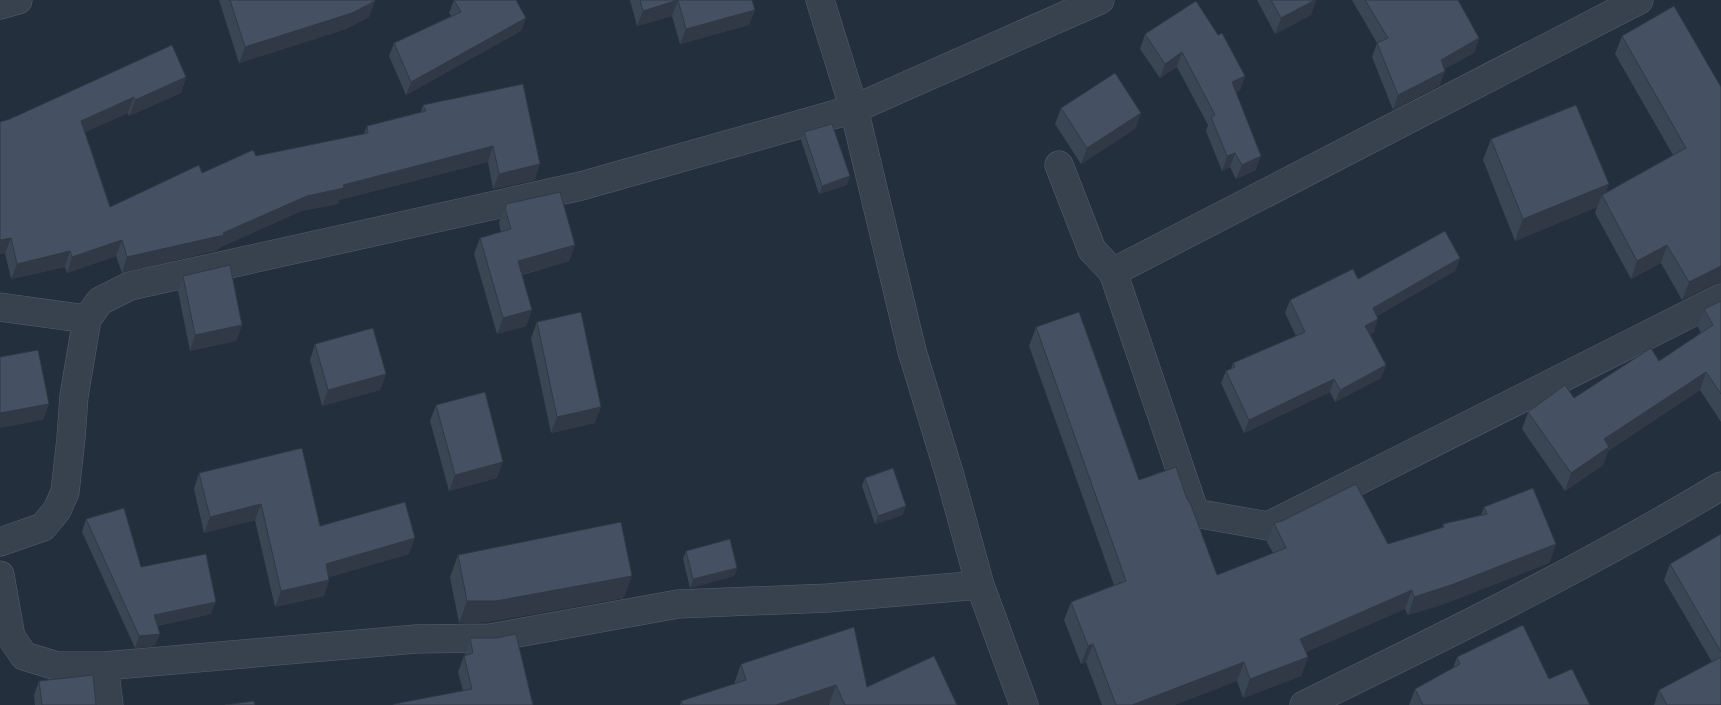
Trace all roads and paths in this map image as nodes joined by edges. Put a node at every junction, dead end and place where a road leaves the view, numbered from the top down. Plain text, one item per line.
1 (18, 0) edge
2 (820, 0) edge
3 (1100, 0) edge
4 (1639, 0) edge
5 (0, 5) edge
6 (854, 109) junction
7 (1059, 165) dead end
8 (1113, 272) junction
9 (1721, 298) edge
10 (0, 307) edge
11 (87, 319) junction
12 (1721, 486) edge
13 (0, 542) edge
14 (0, 575) edge
15 (980, 585) junction
16 (104, 666) junction
17 (109, 705) edge
18 (1024, 705) edge
19 (1304, 705) edge

1 - 5 street
2 - 6 street
3 - 6 street
4 - 8 street
6 - 11 street
6 - 15 street
7 - 8 street
8 - 9 street
10 - 11 street
11 - 13 street
12 - 19 street
14 - 16 street
15 - 16 street
15 - 18 street
16 - 17 street

